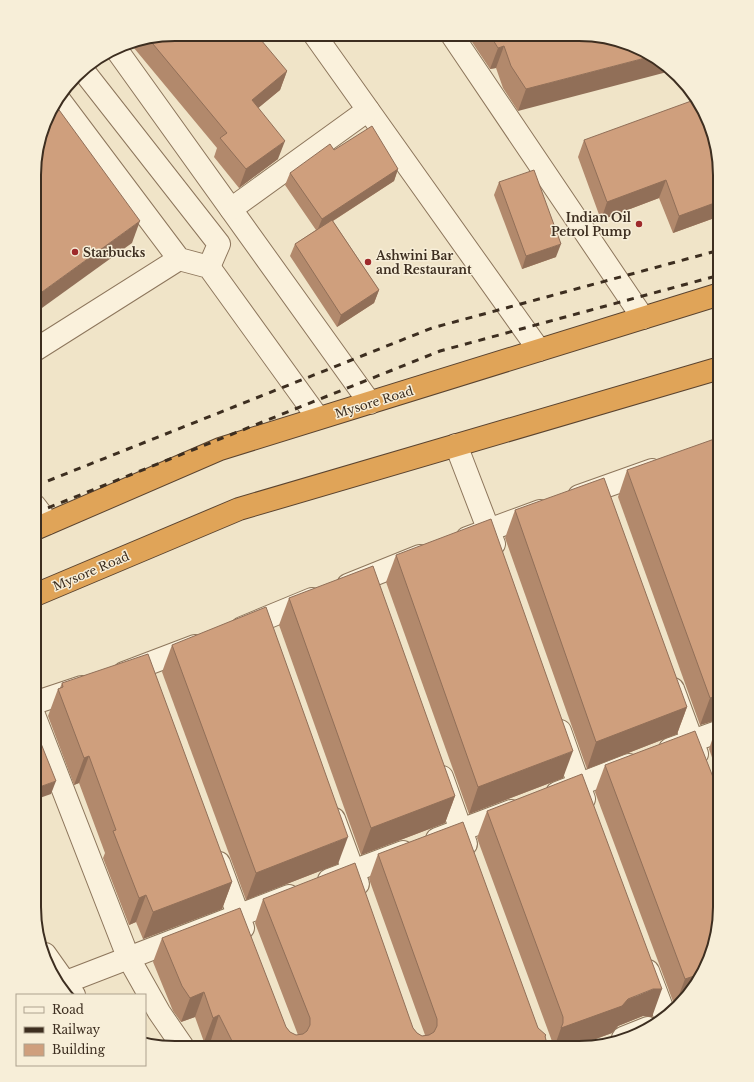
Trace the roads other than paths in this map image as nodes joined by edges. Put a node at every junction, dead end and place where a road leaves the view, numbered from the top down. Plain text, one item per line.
1 (319, 41) edge
2 (456, 41) edge
3 (119, 54) edge
4 (86, 75) edge
5 (62, 104) edge
6 (368, 110) junction
7 (231, 209) junction
8 (179, 259) junction
9 (209, 267) junction
10 (713, 296) edge
11 (642, 318) junction
12 (41, 346) edge
13 (539, 350) junction
14 (713, 370) edge
15 (370, 403) junction
16 (318, 418) junction
17 (456, 445) junction
18 (674, 463) edge
19 (601, 488) junction
20 (609, 511) edge
21 (41, 526) edge
22 (489, 530) junction
23 (500, 560) edge
24 (370, 575) junction
25 (41, 592) edge
26 (378, 598) edge
27 (264, 619) junction
28 (272, 642) edge
29 (665, 667) edge
30 (41, 701) edge
31 (552, 710) edge
32 (41, 733) edge
33 (713, 733) edge
34 (692, 741) junction
35 (434, 755) edge
36 (704, 776) edge
37 (579, 785) junction
38 (327, 797) edge
39 (590, 814) edge
40 (461, 830) junction
41 (211, 842) edge
42 (474, 866) edge
43 (353, 871) junction
44 (363, 900) edge
45 (238, 915) junction
46 (249, 945) edge
47 (642, 954) edge
48 (128, 957) junction
49 (68, 987) edge
50 (663, 1011) edge
51 (179, 1041) edge

1 - 6 street
2 - 11 street
3 - 7 street
4 - 9 street
5 - 8 street
6 - 7 street
6 - 13 street
7 - 15 street
8 - 9 street
8 - 12 street
9 - 16 street
10 - 11 highway, Mysore Road
11 - 13 highway, Mysore Road
13 - 15 highway, Mysore Road
14 - 17 highway, Mysore Road
15 - 16 highway, Mysore Road
16 - 21 highway, Mysore Road
17 - 22 street
17 - 25 highway, Mysore Road
18 - 19 street
19 - 20 street
19 - 22 street
22 - 23 street
22 - 24 street
24 - 26 street
24 - 27 street
27 - 28 street
27 - 30 street
29 - 34 street
31 - 37 street
32 - 48 street
33 - 34 street
34 - 36 street
34 - 37 street
35 - 40 street
37 - 39 street
37 - 40 street
38 - 43 street
40 - 42 street
40 - 43 street
41 - 45 street
43 - 44 street
43 - 45 street
45 - 46 street
45 - 48 street
47 - 50 street
48 - 49 street
48 - 51 street

